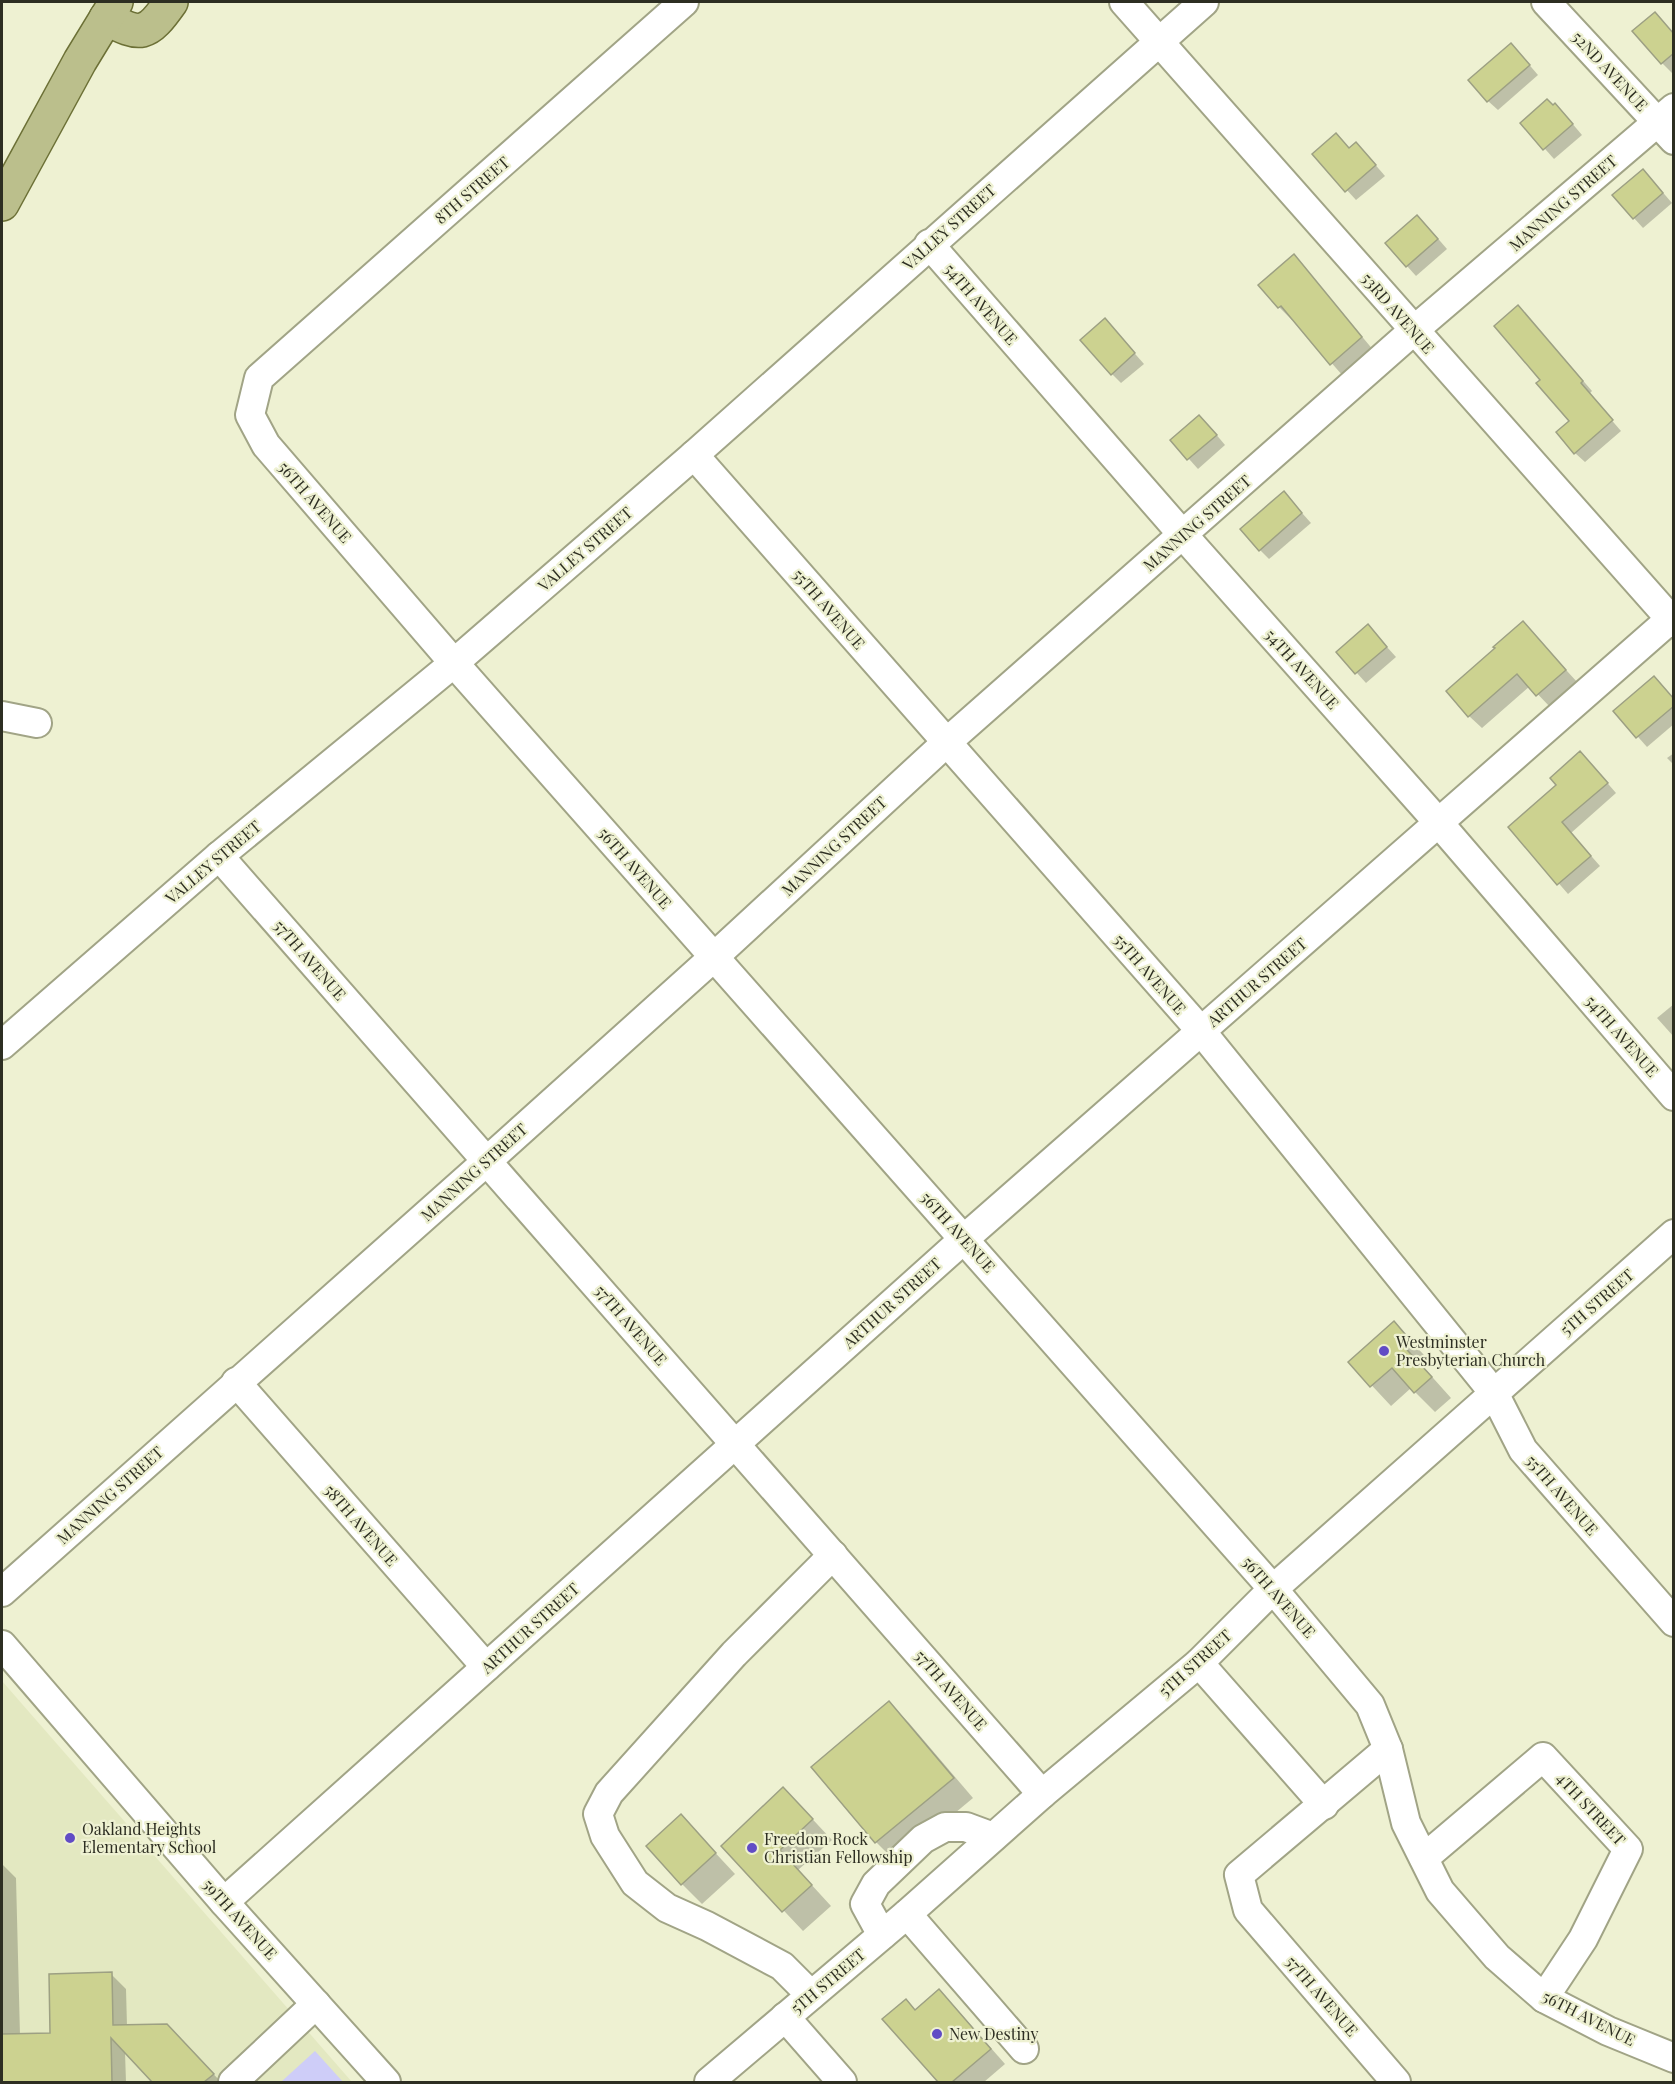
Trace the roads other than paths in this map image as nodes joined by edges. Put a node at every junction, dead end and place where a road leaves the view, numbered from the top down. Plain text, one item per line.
1 (171, 2) edge
2 (684, 2) edge
3 (1124, 2) edge
4 (1204, 2) edge
5 (1546, 2) edge
6 (111, 10) edge
7 (1159, 41) junction
8 (1668, 124) edge
9 (2, 204) edge
10 (929, 244) junction
11 (1413, 332) junction
12 (259, 378) joint
13 (694, 455) junction
14 (1183, 535) junction
15 (1672, 620) edge
16 (454, 663) junction
17 (2, 716) edge
18 (37, 723) dead end
19 (947, 742) junction
20 (1438, 822) junction
21 (219, 856) junction
22 (714, 957) junction
23 (1201, 1031) junction
24 (2, 1045) edge
25 (1674, 1096) edge
26 (487, 1161) junction
27 (1674, 1234) edge
28 (964, 1239) junction
29 (236, 1383) junction
30 (1494, 1393) junction
31 (735, 1443) junction
32 (833, 1556) junction
33 (1273, 1589) junction
34 (2, 1592) edge
35 (1674, 1622) edge
36 (2, 1645) edge
37 (1199, 1663) junction
38 (486, 1667) junction
39 (1388, 1749) junction
40 (1042, 1794) junction
41 (1324, 1805) junction
42 (993, 1837) junction
43 (1424, 1858) junction
44 (224, 1902) junction
45 (907, 1914) junction
46 (882, 1935) junction
47 (811, 1995) junction
48 (1544, 1998) junction
49 (316, 2004) junction
50 (785, 2017) junction
51 (1024, 2049) dead end
52 (1674, 2058) edge
53 (233, 2082) edge
54 (386, 2082) edge
55 (709, 2082) edge
56 (842, 2082) edge
57 (1396, 2082) edge

1 - 6 main road
2 - 12 street, 8TH STREET
3 - 7 street, 53RD AVENUE
4 - 7 street, VALLEY STREET
5 - 8 street, 52ND AVENUE
6 - 9 main road
7 - 10 street, VALLEY STREET
7 - 11 street, 53RD AVENUE
8 - 11 street, MANNING STREET
10 - 13 street, VALLEY STREET
10 - 14 street, 54TH AVENUE
11 - 14 street, MANNING STREET
11 - 15 street, 53RD AVENUE
12 - 16 street, 56TH AVENUE
13 - 16 street, VALLEY STREET
13 - 19 street, 55TH AVENUE
14 - 19 street, MANNING STREET
14 - 20 street, 54TH AVENUE
15 - 20 street, ARTHUR STREET
16 - 21 street, VALLEY STREET
16 - 22 street, 56TH AVENUE
17 - 18 street
19 - 22 street, MANNING STREET
19 - 23 street, 55TH AVENUE
20 - 23 street, ARTHUR STREET
20 - 25 street, 54TH AVENUE
21 - 24 street, VALLEY STREET
21 - 26 street, 57TH AVENUE
22 - 26 street, MANNING STREET
22 - 28 street, 56TH AVENUE
23 - 28 street, ARTHUR STREET
23 - 30 street, 55TH AVENUE
26 - 29 street, MANNING STREET
26 - 31 street, 57TH AVENUE
27 - 30 street, 5TH STREET
28 - 31 street, ARTHUR STREET
28 - 33 street, 56TH AVENUE
29 - 34 street, MANNING STREET
29 - 38 street, 58TH AVENUE
30 - 33 street, 5TH STREET
30 - 35 street, 55TH AVENUE
31 - 32 street, 57TH AVENUE
31 - 38 street, ARTHUR STREET
32 - 40 street, 57TH AVENUE
32 - 47 street
33 - 37 street, 5TH STREET
33 - 39 street, 56TH AVENUE
36 - 44 street, 59TH AVENUE
37 - 40 street, 5TH STREET
37 - 41 street
38 - 44 street, ARTHUR STREET
39 - 41 street
39 - 43 street, 56TH AVENUE
40 - 42 street, 5TH STREET
41 - 57 street, 57TH AVENUE
42 - 45 street, 5TH STREET
42 - 46 street
43 - 48 street, 56TH AVENUE
43 - 48 street, 4TH STREET
44 - 49 street, 59TH AVENUE
45 - 46 street, 5TH STREET
45 - 51 street
46 - 47 street, 5TH STREET
47 - 50 street, 5TH STREET
48 - 52 street, 56TH AVENUE
49 - 53 street
49 - 54 street, 59TH AVENUE
50 - 55 street, 5TH STREET
50 - 56 street

